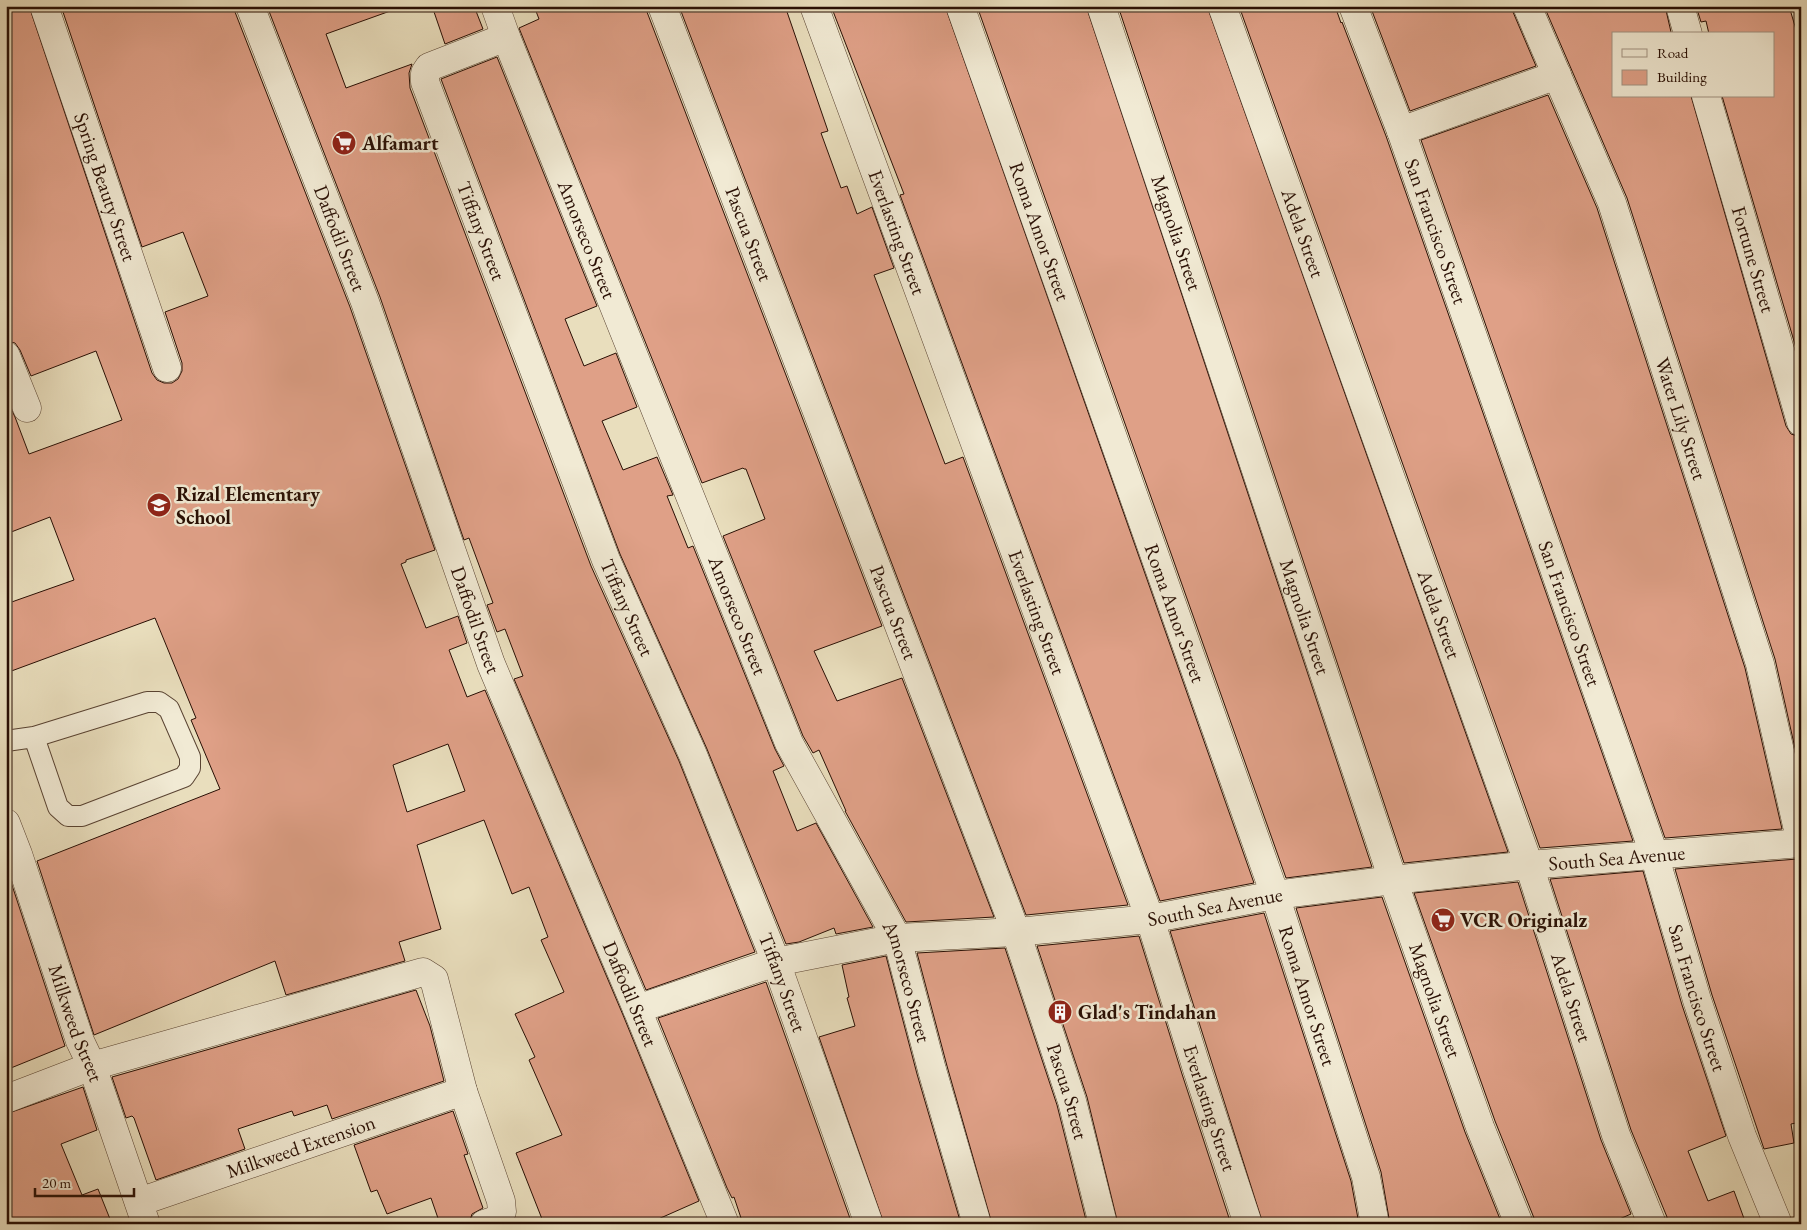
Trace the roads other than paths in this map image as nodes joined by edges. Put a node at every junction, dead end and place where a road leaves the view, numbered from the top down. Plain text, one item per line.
1 (44, 6) edge
2 (250, 6) edge
3 (495, 6) edge
4 (662, 6) edge
5 (814, 6) edge
6 (960, 6) edge
7 (1101, 6) edge
8 (1222, 6) edge
9 (1353, 6) edge
10 (1527, 6) edge
11 (1680, 6) edge
12 (1687, 32) edge
13 (506, 37) junction
14 (1557, 75) junction
15 (1707, 98) edge
16 (1401, 131) junction
17 (6, 356) edge
18 (167, 368) dead end
19 (27, 408) dead end
20 (1801, 422) edge
21 (34, 737) junction
22 (6, 741) edge
23 (6, 823) edge
24 (1801, 843) edge
25 (1654, 854) junction
26 (1529, 865) junction
27 (1393, 880) junction
28 (1275, 895) junction
29 (1150, 918) junction
30 (1016, 932) junction
31 (897, 938) junction
32 (776, 962) junction
33 (637, 1009) junction
34 (92, 1066) junction
35 (463, 1091) junction
36 (6, 1099) edge
37 (143, 1213) edge
38 (493, 1218) edge
39 (724, 1224) edge
40 (870, 1224) edge
41 (977, 1224) edge
42 (1103, 1224) edge
43 (1248, 1224) edge
44 (1375, 1224) edge
45 (1519, 1224) edge
46 (1652, 1224) edge
47 (1778, 1224) edge

1 - 18 street, Spring Beauty Street
2 - 33 street, Daffodil Street
3 - 13 street, Amorseco Street
4 - 30 street, Pascua Street
5 - 29 street, Everlasting Street
6 - 28 street, Roma Amor Street
7 - 27 street, Magnolia Street
8 - 26 street, Adela Street
9 - 16 street, San Francisco Street
10 - 14 street, Water Lily Street
11 - 12 street
13 - 31 street, Amorseco Street
13 - 32 street, Tiffany Street
14 - 16 street
14 - 24 street, Water Lily Street
15 - 20 street, Fortune Street
16 - 25 street, San Francisco Street
17 - 19 street
21 - 21 lane
21 - 22 lane
23 - 34 street, Milkweed Street
24 - 25 street, South Sea Avenue
25 - 26 street, South Sea Avenue
25 - 47 street, San Francisco Street
26 - 27 street, South Sea Avenue
26 - 46 street, Adela Street
27 - 28 street, South Sea Avenue
27 - 45 street, Magnolia Street
28 - 29 street, South Sea Avenue
28 - 44 street, Roma Amor Street
29 - 30 street, South Sea Avenue
29 - 43 street, Everlasting Street
30 - 31 street, South Sea Avenue
30 - 42 street, Pascua Street
31 - 32 street, South Sea Avenue
31 - 41 street, Amorseco Street
32 - 33 street, South Sea Avenue
32 - 40 street, Tiffany Street
33 - 39 street, Daffodil Street
34 - 35 street
34 - 36 street
34 - 37 street, Milkweed Street
35 - 37 street, Milkweed Extension
35 - 38 street

